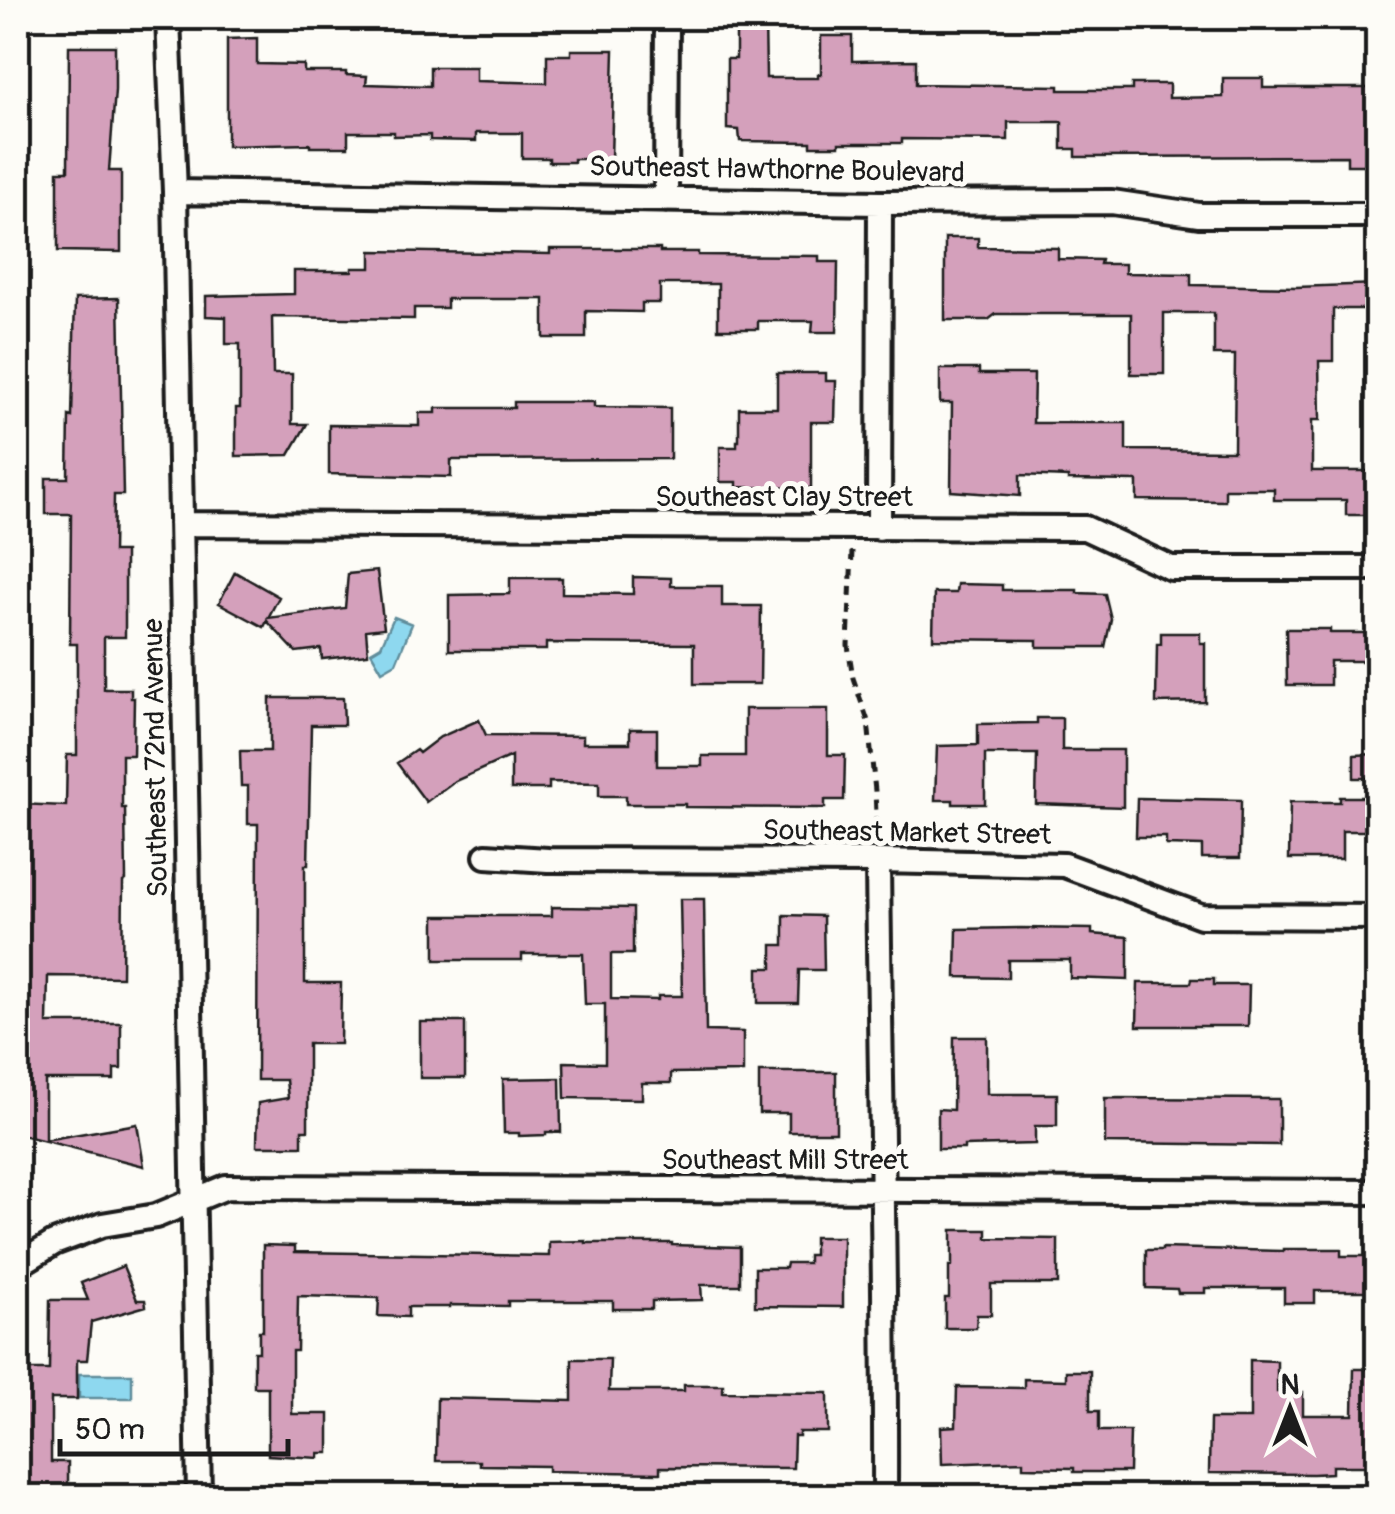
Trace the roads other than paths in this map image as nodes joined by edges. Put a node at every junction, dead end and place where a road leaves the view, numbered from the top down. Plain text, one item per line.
1 (168, 18) edge
2 (667, 18) edge
3 (175, 192) junction
4 (666, 200) junction
5 (880, 203) junction
6 (1378, 215) edge
7 (181, 524) junction
8 (879, 528) junction
9 (1378, 568) edge
10 (486, 856) dead end
11 (878, 861) junction
12 (1378, 916) edge
13 (881, 1191) junction
14 (1378, 1192) edge
15 (194, 1200) junction
16 (18, 1265) edge
17 (199, 1496) edge
18 (885, 1496) edge

1 - 3 street, Southeast 72nd Avenue
2 - 4 street
3 - 4 street, Southeast Hawthorne Boulevard
3 - 7 street, Southeast 72nd Avenue
4 - 5 street, Southeast Hawthorne Boulevard
5 - 6 street, Southeast Hawthorne Boulevard
5 - 8 street
7 - 8 street, Southeast Clay Street
7 - 15 street, Southeast 72nd Avenue
8 - 9 street, Southeast Clay Street
10 - 11 street, Southeast Market Street
11 - 12 street, Southeast Market Street
11 - 13 street
13 - 14 street, Southeast Mill Street
13 - 15 street, Southeast Mill Street
13 - 18 street
15 - 16 street, Southeast Mill Street
15 - 17 street, Southeast 72nd Avenue

